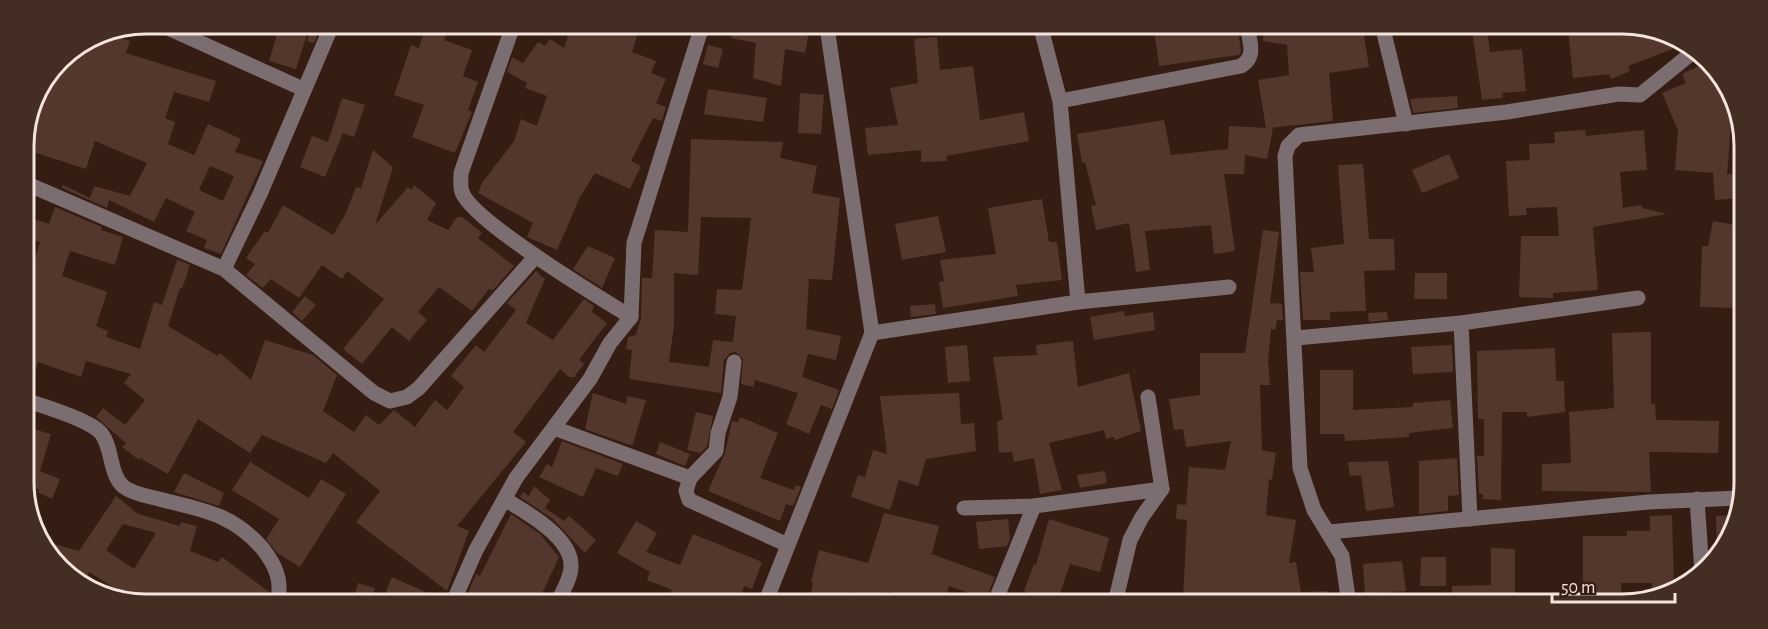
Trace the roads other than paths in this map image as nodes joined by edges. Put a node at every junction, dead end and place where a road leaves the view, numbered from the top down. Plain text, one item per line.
1 (181, 34) edge
2 (328, 34) edge
3 (510, 34) edge
4 (699, 34) edge
5 (828, 34) edge
6 (1043, 34) edge
7 (1249, 34) edge
8 (1384, 34) edge
9 (1688, 56) edge
10 (303, 89) junction
11 (1060, 101) junction
12 (1406, 124) junction
13 (35, 187) edge
14 (535, 257) junction
15 (224, 269) junction
16 (1229, 286) dead end
17 (1638, 298) dead end
18 (1078, 302) junction
19 (631, 317) junction
20 (1461, 323) junction
21 (872, 333) junction
22 (1296, 338) junction
23 (734, 363) dead end
24 (1148, 397) dead end
25 (35, 404) edge
26 (554, 428) junction
27 (690, 478) junction
28 (1162, 489) junction
29 (1733, 498) edge
30 (1697, 499) junction
31 (506, 500) junction
32 (1034, 506) junction
33 (964, 508) dead end
34 (1470, 519) junction
35 (1329, 532) junction
36 (788, 545) junction
37 (1701, 562) edge
38 (278, 594) edge
39 (457, 594) edge
40 (561, 594) edge
41 (769, 594) edge
42 (998, 594) edge
43 (1117, 594) edge
44 (1347, 594) edge

1 - 10 street
2 - 10 street
3 - 14 street
4 - 19 street
5 - 21 street
6 - 11 street
7 - 11 street
8 - 12 street
9 - 12 street
10 - 15 street
11 - 18 street
12 - 22 street
13 - 15 street
14 - 15 street
14 - 19 street
16 - 18 street
17 - 20 street
18 - 21 street
19 - 26 street
20 - 22 street
20 - 34 street
21 - 36 street
22 - 35 street
23 - 27 street
24 - 28 street
25 - 38 street
26 - 27 street
26 - 31 street
27 - 36 street
28 - 32 street
28 - 43 street
29 - 30 street
30 - 34 street
30 - 37 street
31 - 39 street
31 - 40 street
32 - 33 street
32 - 42 street
34 - 35 street
35 - 44 street
36 - 41 street

